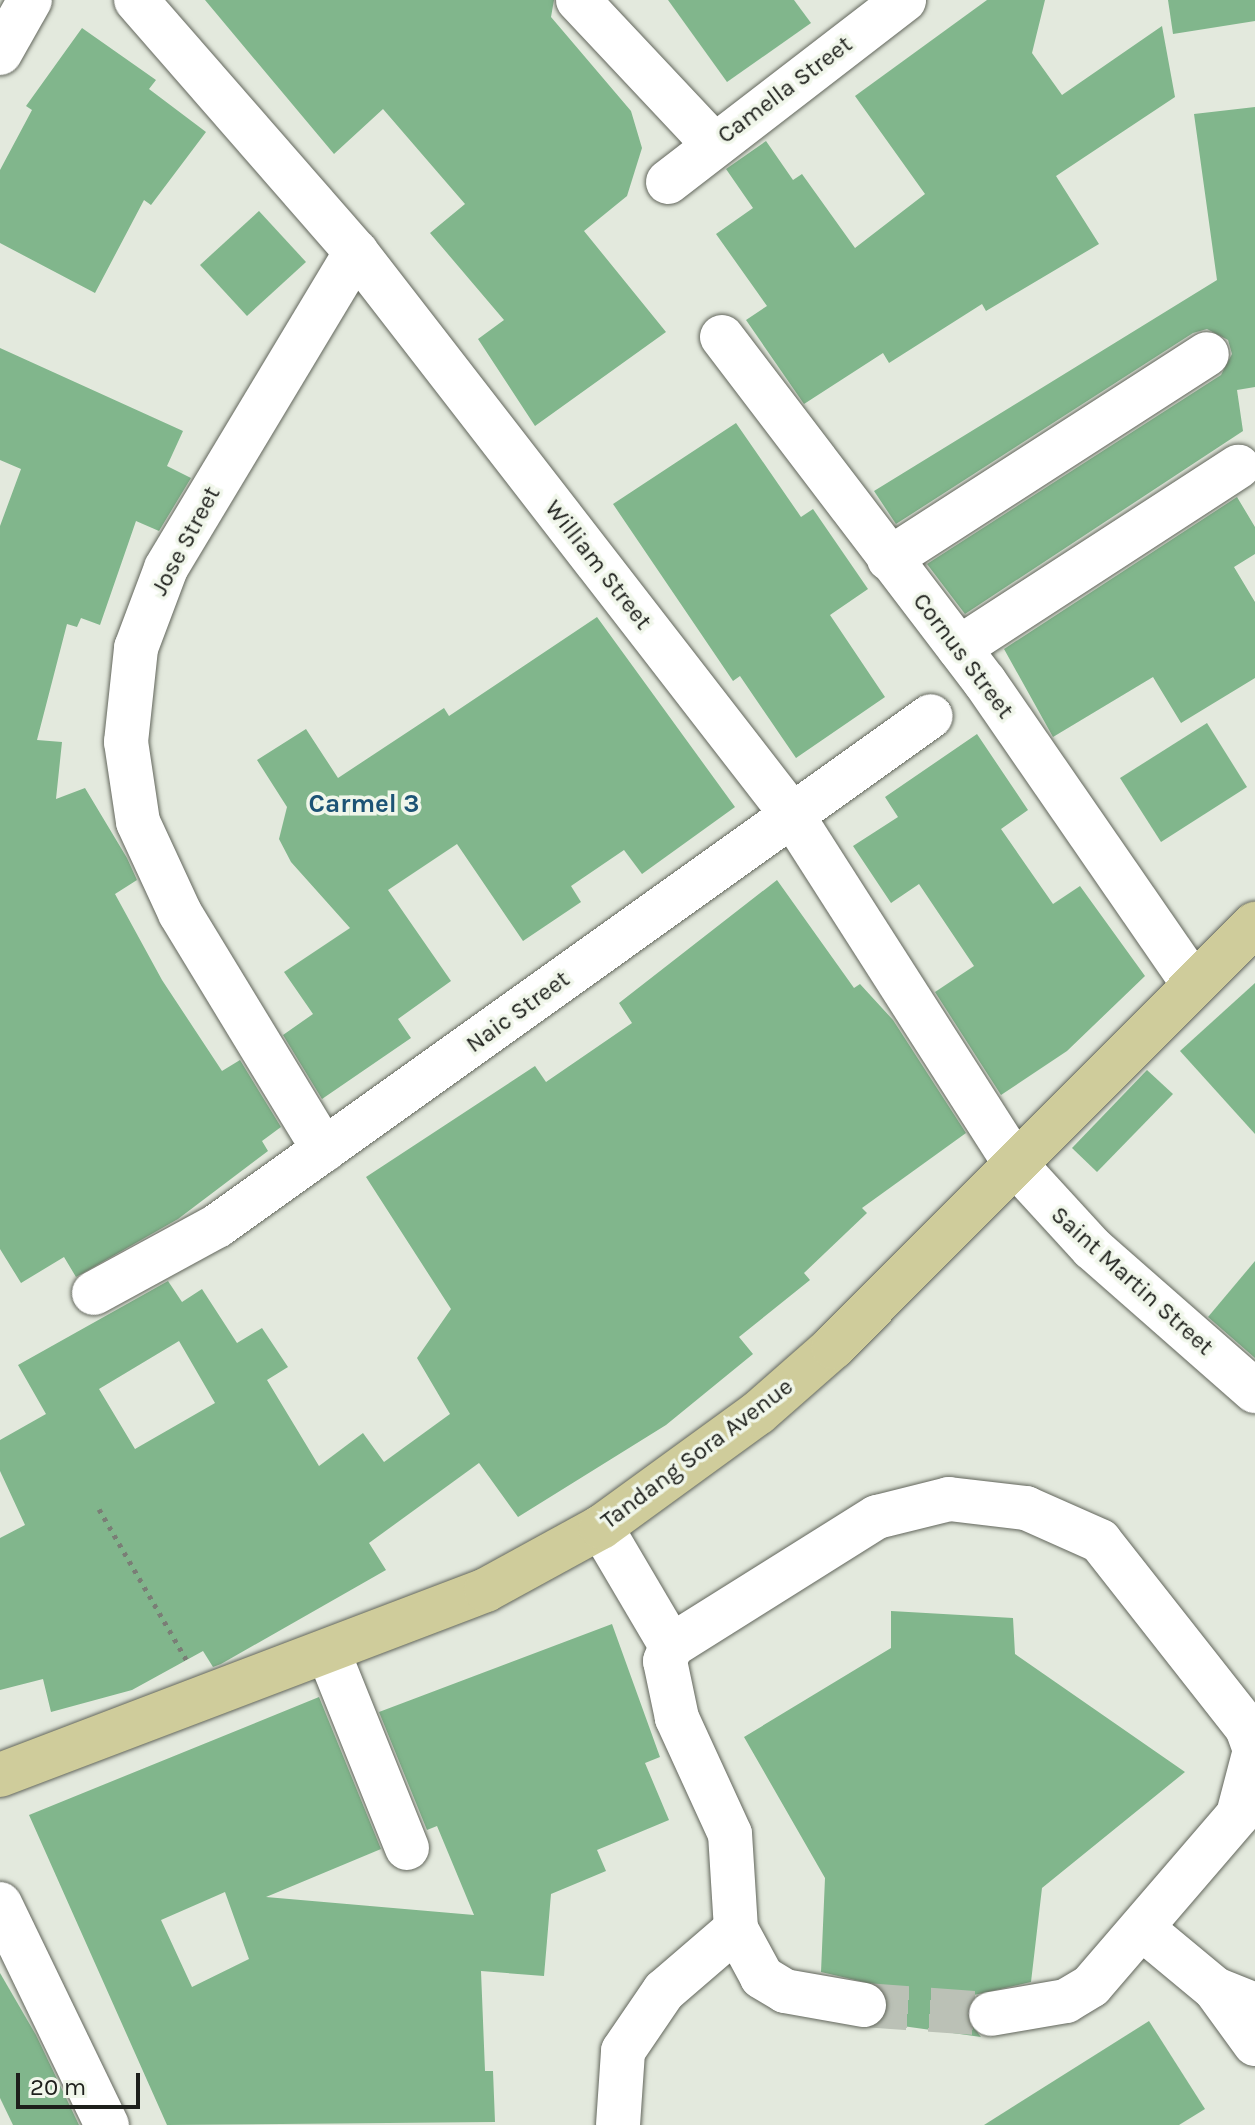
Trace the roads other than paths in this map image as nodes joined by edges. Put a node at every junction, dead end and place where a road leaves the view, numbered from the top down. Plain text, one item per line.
1 (30, 0) edge
2 (136, 0) edge
3 (578, 0) edge
4 (904, 0) edge
5 (0, 53) edge
6 (714, 145) junction
7 (668, 182) dead end
8 (356, 252) junction
9 (722, 337) dead end
10 (1207, 354) dead end
11 (1238, 467) dead end
12 (889, 559) junction
13 (959, 648) junction
14 (931, 716) dead end
15 (792, 815) junction
16 (1255, 924) edge
17 (1193, 984) junction
18 (324, 1150) junction
19 (1016, 1165) junction
20 (94, 1293) dead end
21 (1255, 1391) edge
22 (601, 1527) junction
23 (671, 1646) junction
24 (329, 1654) junction
25 (0, 1775) edge
26 (407, 1848) dead end
27 (0, 1904) edge
28 (736, 1929) junction
29 (1144, 1930) junction
30 (1215, 1989) junction
31 (864, 2005) tunnel mouth
32 (1255, 2005) edge
33 (991, 2014) tunnel mouth
34 (1255, 2044) edge
35 (107, 2125) edge
36 (618, 2125) edge

1 - 5 street
2 - 8 street, William Street
3 - 6 street
4 - 6 street, Camella Street
6 - 7 street, Camella Street
8 - 15 street, William Street
8 - 18 street, Jose Street
9 - 12 street, Cornus Street
10 - 12 street
11 - 13 street
12 - 13 street, Cornus Street
13 - 17 street, Cornus Street
14 - 15 street, Naic Street
15 - 18 street, Naic Street
15 - 19 street, William Street
16 - 17 main road, Tandang Sora Avenue
17 - 19 main road, Tandang Sora Avenue
18 - 20 street, Naic Street
19 - 21 street, Saint Martin Street
19 - 22 main road, Tandang Sora Avenue
22 - 23 street
22 - 24 main road, Tandang Sora Avenue
23 - 28 street
23 - 29 street
24 - 25 main road, Tandang Sora Avenue
24 - 26 street
27 - 35 street
28 - 31 street
28 - 36 street
29 - 30 street
29 - 33 street
30 - 32 street
30 - 34 street

